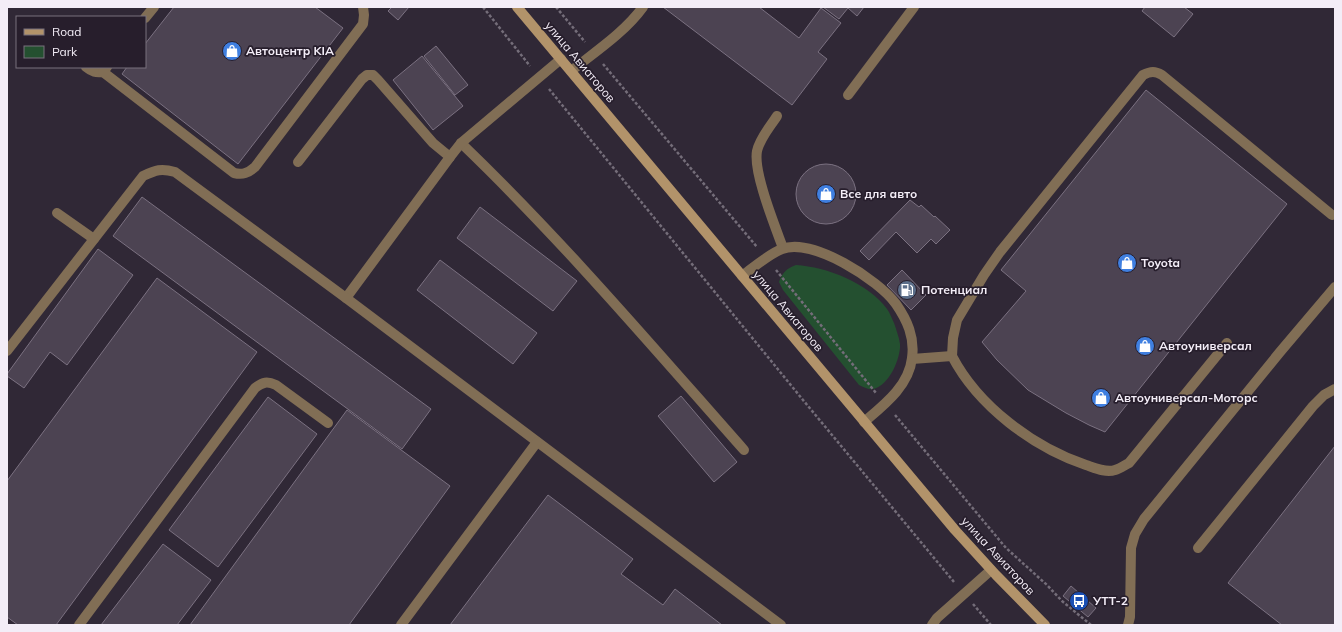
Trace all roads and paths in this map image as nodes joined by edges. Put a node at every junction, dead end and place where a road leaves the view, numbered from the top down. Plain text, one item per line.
1 (154, 7) edge
2 (363, 7) edge
3 (483, 7) edge
4 (517, 7) edge
5 (556, 7) edge
6 (644, 7) edge
7 (914, 7) edge
8 (146, 17) edge
9 (594, 53) junction
10 (561, 59) junction
11 (87, 68) edge
12 (105, 69) edge
13 (571, 72) junction
14 (539, 77) junction
15 (848, 95) dead end
16 (777, 116) dead end
17 (461, 143) junction
18 (450, 157) junction
19 (298, 162) dead end
20 (57, 212) dead end
21 (1332, 215) dead end
22 (94, 239) junction
23 (783, 248) junction
24 (767, 258) junction
25 (742, 276) junction
26 (1335, 287) edge
27 (346, 298) junction
28 (1227, 343) dead end
29 (7, 351) edge
30 (952, 356) junction
31 (912, 359) junction
32 (1335, 389) edge
33 (885, 404) junction
34 (864, 422) junction
35 (328, 423) dead end
36 (537, 442) junction
37 (744, 450) dead end
38 (1198, 548) dead end
39 (991, 570) junction
40 (964, 594) junction
41 (79, 625) edge
42 (401, 625) edge
43 (781, 625) edge
44 (932, 625) edge
45 (992, 625) edge
46 (1045, 625) edge
47 (1091, 625) edge
48 (1128, 625) edge

1 - 8 lane
2 - 12 lane
3 - 14 path
4 - 10 main road, улица Авиаторов
5 - 9 path
6 - 9 lane
7 - 15 lane
9 - 13 lane
9 - 24 path
10 - 13 main road, улица Авиаторов
10 - 14 lane
11 - 12 lane
13 - 25 main road, улица Авиаторов
14 - 17 lane
14 - 40 path
16 - 23 lane
17 - 18 lane
17 - 37 lane
18 - 19 lane
18 - 27 lane
20 - 22 lane
21 - 30 lane
22 - 27 lane
22 - 29 lane
23 - 24 lane
23 - 31 lane
24 - 25 lane
24 - 33 path
25 - 34 main road, улица Авиаторов
26 - 48 lane
27 - 36 lane
28 - 30 lane
30 - 31 lane
31 - 33 lane
32 - 38 lane
33 - 34 lane
33 - 47 path
34 - 39 main road, улица Авиаторов
35 - 41 lane
36 - 42 lane
36 - 43 lane
39 - 40 lane
39 - 46 main road, улица Авиаторов
40 - 44 lane
40 - 45 path

